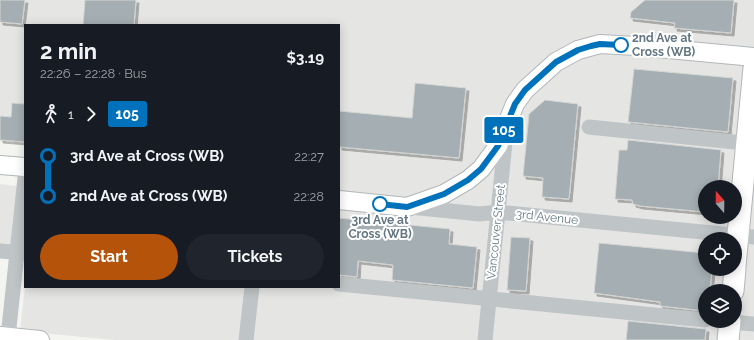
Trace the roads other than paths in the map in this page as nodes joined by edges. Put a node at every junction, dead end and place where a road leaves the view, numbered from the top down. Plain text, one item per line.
1 (754, 57) edge
2 (754, 68) edge
3 (507, 124) junction
4 (589, 127) dead end
5 (750, 144) edge
6 (0, 165) edge
7 (24, 167) edge
8 (24, 197) edge
9 (340, 200) edge
10 (407, 207) junction
11 (497, 212) junction
12 (746, 237) edge
13 (742, 248) edge
14 (0, 251) edge
15 (21, 253) edge
16 (340, 284) edge
17 (252, 288) edge
18 (489, 299) junction
19 (698, 319) edge
20 (754, 324) edge
21 (742, 325) edge
22 (6, 338) edge
23 (40, 340) edge
24 (246, 340) edge
25 (485, 340) edge

1 - 3 main road
2 - 5 highway
3 - 10 main road
3 - 11 street, Vancouver Street
4 - 5 street
5 - 12 highway
6 - 7 main road
8 - 15 street
9 - 10 main road, 3rd Avenue
10 - 11 street, 3rd Avenue
11 - 12 street, 3rd Avenue
11 - 18 street, Vancouver Street
12 - 13 highway
14 - 15 street
15 - 22 street
16 - 18 street
17 - 24 street
18 - 19 street
18 - 25 street, Vancouver Street
20 - 21 street
22 - 23 main road

